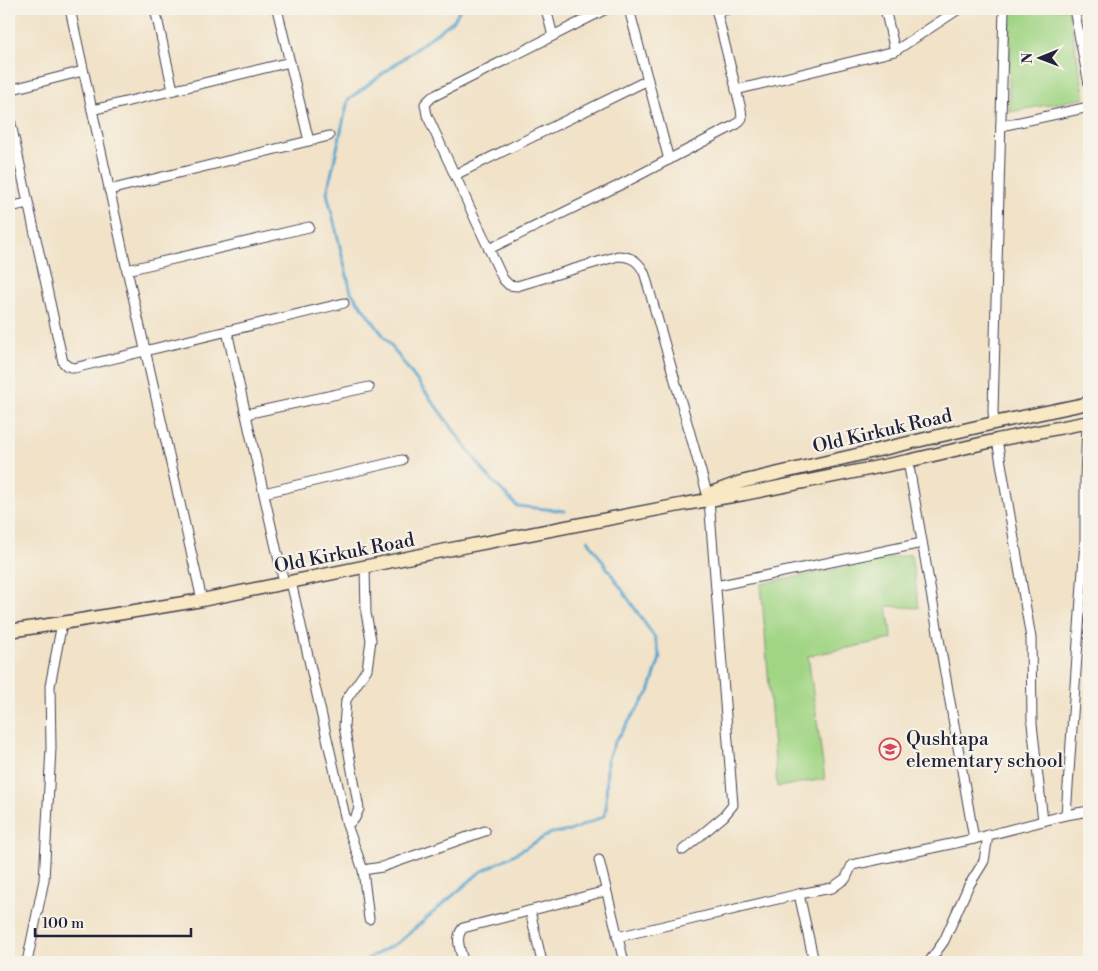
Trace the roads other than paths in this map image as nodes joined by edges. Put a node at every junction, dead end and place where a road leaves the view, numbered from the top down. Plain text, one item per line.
1 (70, 9) edge
2 (155, 9) edge
3 (277, 9) edge
4 (546, 9) edge
5 (606, 9) edge
6 (630, 9) edge
7 (730, 9) edge
8 (885, 9) edge
9 (959, 9) edge
10 (1004, 9) edge
11 (1074, 9) edge
12 (717, 10) edge
13 (553, 36) junction
14 (896, 51) junction
15 (290, 62) junction
16 (83, 71) junction
17 (648, 80) junction
18 (1089, 84) edge
19 (9, 90) edge
20 (173, 90) junction
21 (736, 90) junction
22 (1089, 107) edge
23 (92, 110) junction
24 (9, 114) edge
25 (1001, 126) junction
26 (329, 136) dead end
27 (310, 141) junction
28 (669, 160) junction
29 (455, 175) junction
30 (109, 190) junction
31 (28, 203) junction
32 (9, 207) edge
33 (309, 227) dead end
34 (489, 249) junction
35 (127, 270) junction
36 (344, 304) dead end
37 (227, 331) junction
38 (145, 351) junction
39 (369, 387) dead end
40 (1089, 403) edge
41 (246, 414) junction
42 (1088, 422) edge
43 (994, 423) junction
44 (997, 440) junction
45 (402, 460) dead end
46 (908, 461) junction
47 (264, 493) junction
48 (708, 497) junction
49 (1087, 541) edge
50 (922, 543) junction
51 (365, 567) junction
52 (287, 582) junction
53 (716, 586) junction
54 (202, 600) junction
55 (62, 623) junction
56 (9, 630) edge
57 (1089, 810) edge
58 (1066, 815) junction
59 (1043, 821) junction
60 (347, 825) junction
61 (485, 831) dead end
62 (988, 835) junction
63 (974, 839) junction
64 (683, 850) dead end
65 (599, 860) dead end
66 (363, 870) junction
67 (606, 891) junction
68 (798, 894) junction
69 (530, 911) junction
70 (369, 919) dead end
71 (617, 936) junction
72 (27, 962) edge
73 (464, 962) edge
74 (542, 962) edge
75 (624, 962) edge
76 (814, 962) edge
77 (929, 962) edge

1 - 16 street
2 - 20 street
3 - 15 street
4 - 13 street
5 - 13 street
6 - 17 street
7 - 12 street
8 - 14 street
9 - 14 street
10 - 25 street
11 - 18 street
12 - 21 street
13 - 29 street
14 - 21 street
15 - 20 street
15 - 27 street
16 - 19 street
16 - 23 street
17 - 28 street
17 - 29 street
20 - 23 street
21 - 28 street
22 - 25 street
23 - 30 street
24 - 31 street
25 - 43 street
26 - 27 street
27 - 30 street
28 - 34 street
29 - 34 street
30 - 35 street
31 - 32 street
31 - 38 street
33 - 35 street
34 - 48 street
35 - 38 street
36 - 37 street
37 - 38 street
37 - 41 street
38 - 54 street
39 - 41 street
40 - 43 street, Old Kirkuk Road
41 - 47 street
42 - 44 street, Old Kirkuk Road
42 - 49 street
43 - 48 street, Old Kirkuk Road
44 - 46 street, Old Kirkuk Road
44 - 59 street
45 - 47 street
46 - 48 street, Old Kirkuk Road
46 - 50 street
47 - 52 street
48 - 51 street, Old Kirkuk Road
48 - 53 street
49 - 58 street
50 - 53 street
50 - 63 street
51 - 52 street, Old Kirkuk Road
51 - 60 street
52 - 54 street, Old Kirkuk Road
52 - 60 street
53 - 64 street
54 - 55 street, Old Kirkuk Road
55 - 56 street, Old Kirkuk Road
55 - 72 street
57 - 58 street
58 - 59 street
59 - 62 street
60 - 66 street
61 - 66 street
62 - 63 street
62 - 77 street
63 - 68 street
65 - 67 street
66 - 70 street
67 - 69 street
67 - 71 street
68 - 71 street
68 - 76 street
69 - 73 street
69 - 74 street
71 - 75 street

